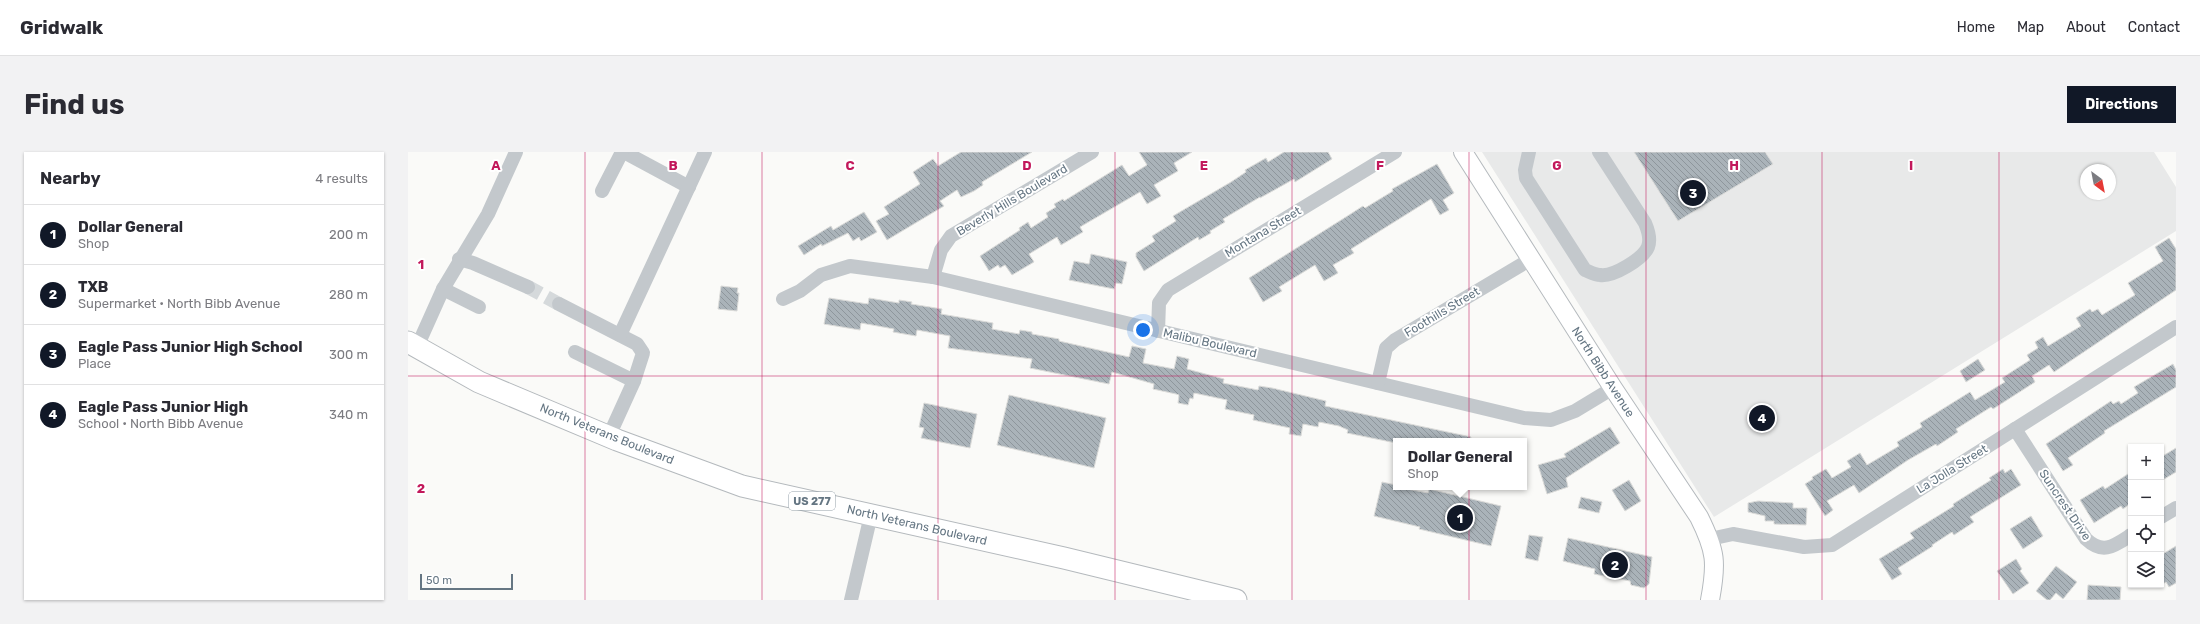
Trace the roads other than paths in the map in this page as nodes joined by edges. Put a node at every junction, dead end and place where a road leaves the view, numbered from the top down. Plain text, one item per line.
1 (516, 152) edge
2 (623, 152) edge
3 (705, 152) edge
4 (1092, 152) edge
5 (1395, 152) edge
6 (1463, 152) edge
7 (1530, 152) edge
8 (1599, 152) edge
9 (689, 187) junction
10 (602, 192) dead end
11 (459, 259) junction
12 (1531, 259) junction
13 (933, 277) junction
14 (528, 288) tunnel mouth
15 (443, 289) junction
16 (783, 299) dead end
17 (559, 304) tunnel mouth
18 (480, 307) dead end
19 (2176, 327) edge
20 (1158, 331) junction
21 (620, 335) junction
22 (412, 345) edge
23 (575, 352) dead end
24 (634, 381) junction
25 (1378, 383) junction
26 (1613, 388) junction
27 (2015, 429) junction
28 (609, 436) junction
29 (2176, 508) edge
30 (871, 514) junction
31 (2163, 516) edge
32 (2128, 537) edge
33 (1710, 539) junction
34 (851, 600) edge
35 (1236, 600) edge
36 (1710, 600) edge

1 - 11 street
2 - 9 street
2 - 10 street
3 - 9 street
4 - 13 street, Beverly Hills Boulevard
5 - 20 street, Montana Street
6 - 12 main road, North Bibb Avenue
7 - 8 street
9 - 21 street
11 - 14 street
11 - 15 street
12 - 25 street, Foothills Street
12 - 26 main road, North Bibb Avenue
13 - 16 street, Malibu Boulevard
13 - 20 street, Malibu Boulevard
15 - 18 street
15 - 22 street
17 - 21 street
19 - 27 street, La Jolla Street
20 - 25 street, Malibu Boulevard
21 - 24 street
22 - 28 highway, North Veterans Boulevard / US 277
23 - 24 street
24 - 28 street
25 - 26 street, Malibu Boulevard
26 - 33 main road, North Bibb Avenue
27 - 32 street, Suncrest Drive
27 - 33 street, La Jolla Street
28 - 30 highway, North Veterans Boulevard / US 277
29 - 31 street
30 - 34 street
30 - 35 highway, North Veterans Boulevard / US 277
33 - 36 main road, North Bibb Avenue

